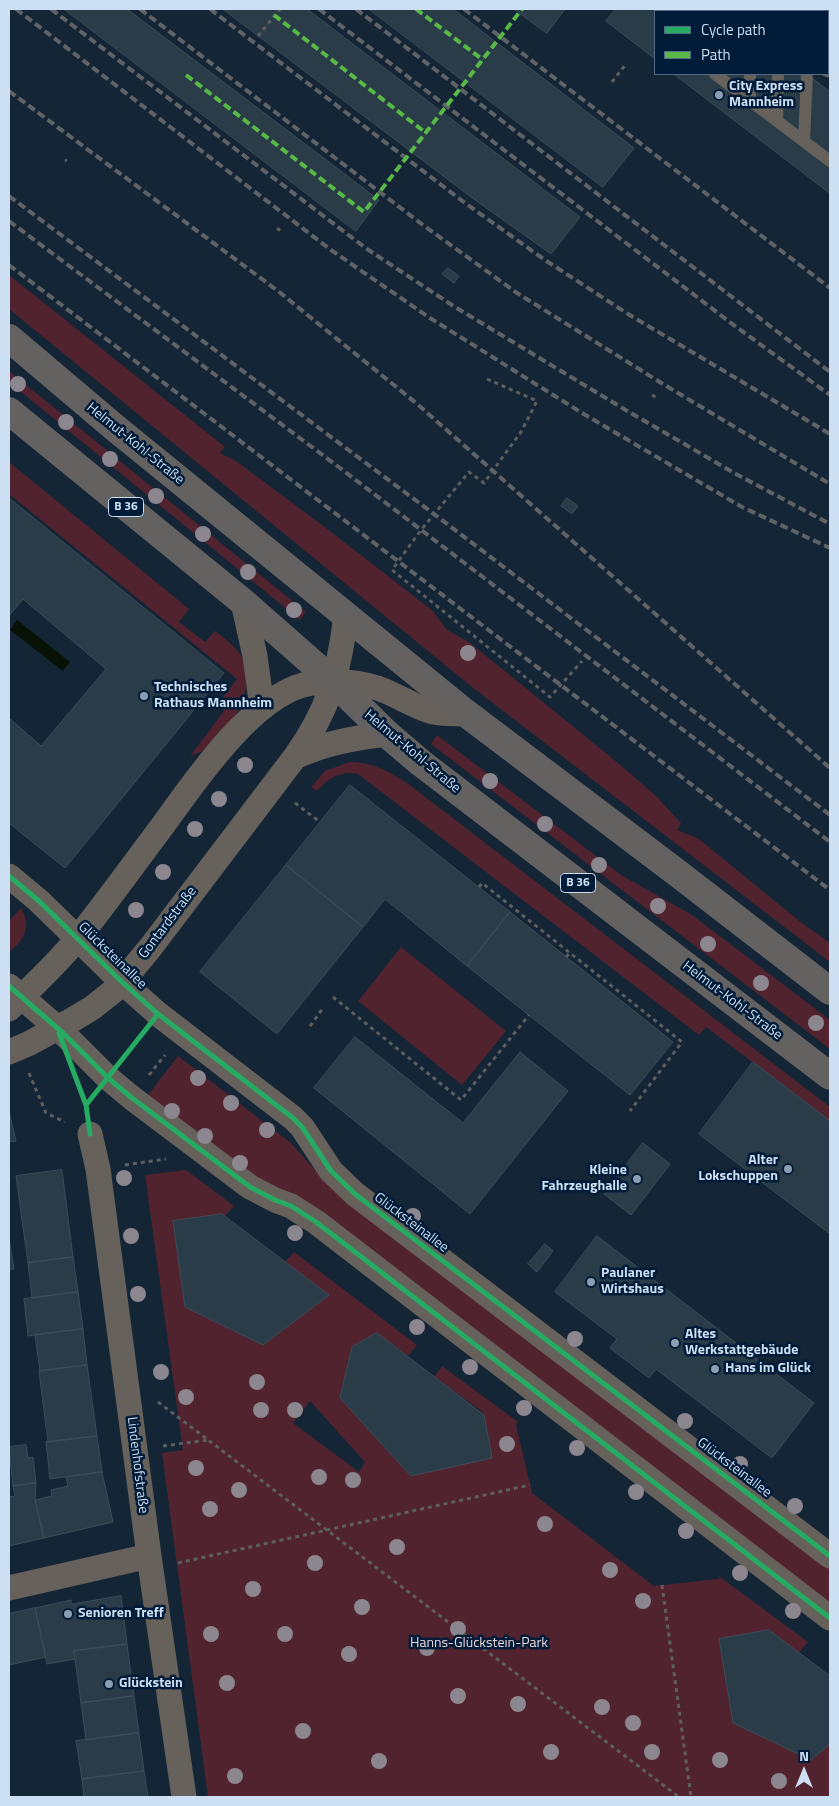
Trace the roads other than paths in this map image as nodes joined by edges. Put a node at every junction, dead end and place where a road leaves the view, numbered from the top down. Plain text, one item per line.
1 (750, 75) edge
2 (778, 75) edge
3 (807, 75) edge
4 (720, 76) edge
5 (750, 100) junction
6 (776, 120) junction
7 (804, 141) junction
8 (830, 161) edge
9 (9, 338) edge
10 (9, 412) edge
11 (243, 602) junction
12 (346, 615) junction
13 (334, 682) junction
14 (262, 708) junction
15 (467, 714) junction
16 (387, 734) junction
17 (294, 757) junction
18 (9, 876) edge
19 (78, 938) junction
20 (122, 982) junction
21 (830, 991) edge
22 (13, 997) edge
23 (58, 1028) junction
24 (14, 1050) edge
25 (830, 1076) edge
26 (90, 1134) road end
27 (830, 1556) edge
28 (150, 1562) junction
29 (9, 1588) edge
30 (830, 1618) edge
31 (184, 1797) edge

1 - 5 lane
2 - 6 lane
3 - 7 lane
4 - 5 lane
5 - 6 lane
6 - 7 lane
7 - 8 lane
9 - 12 main road, Helmut-Kohl-Straße
10 - 11 main road, Helmut-Kohl-Straße / B 36
11 - 13 main road, Helmut-Kohl-Straße / B 36
11 - 14 street
12 - 13 street, Gontardstraße
12 - 15 main road, Helmut-Kohl-Straße
13 - 14 street
13 - 15 street
13 - 16 main road, Helmut-Kohl-Straße / B 36
13 - 17 street, Gontardstraße
14 - 19 street
15 - 21 main road, Helmut-Kohl-Straße
16 - 17 street
16 - 25 main road, Helmut-Kohl-Straße / B 36
17 - 20 street, Gontardstraße
18 - 19 street, Glücksteinallee
19 - 20 street, Glücksteinallee
19 - 22 street
20 - 23 street, Gontardstraße
20 - 27 street, Glücksteinallee
22 - 23 street
23 - 24 street, Gontardstraße
23 - 30 street
26 - 28 street, Lindenhofstraße
28 - 29 street
28 - 31 street, Lindenhofstraße

